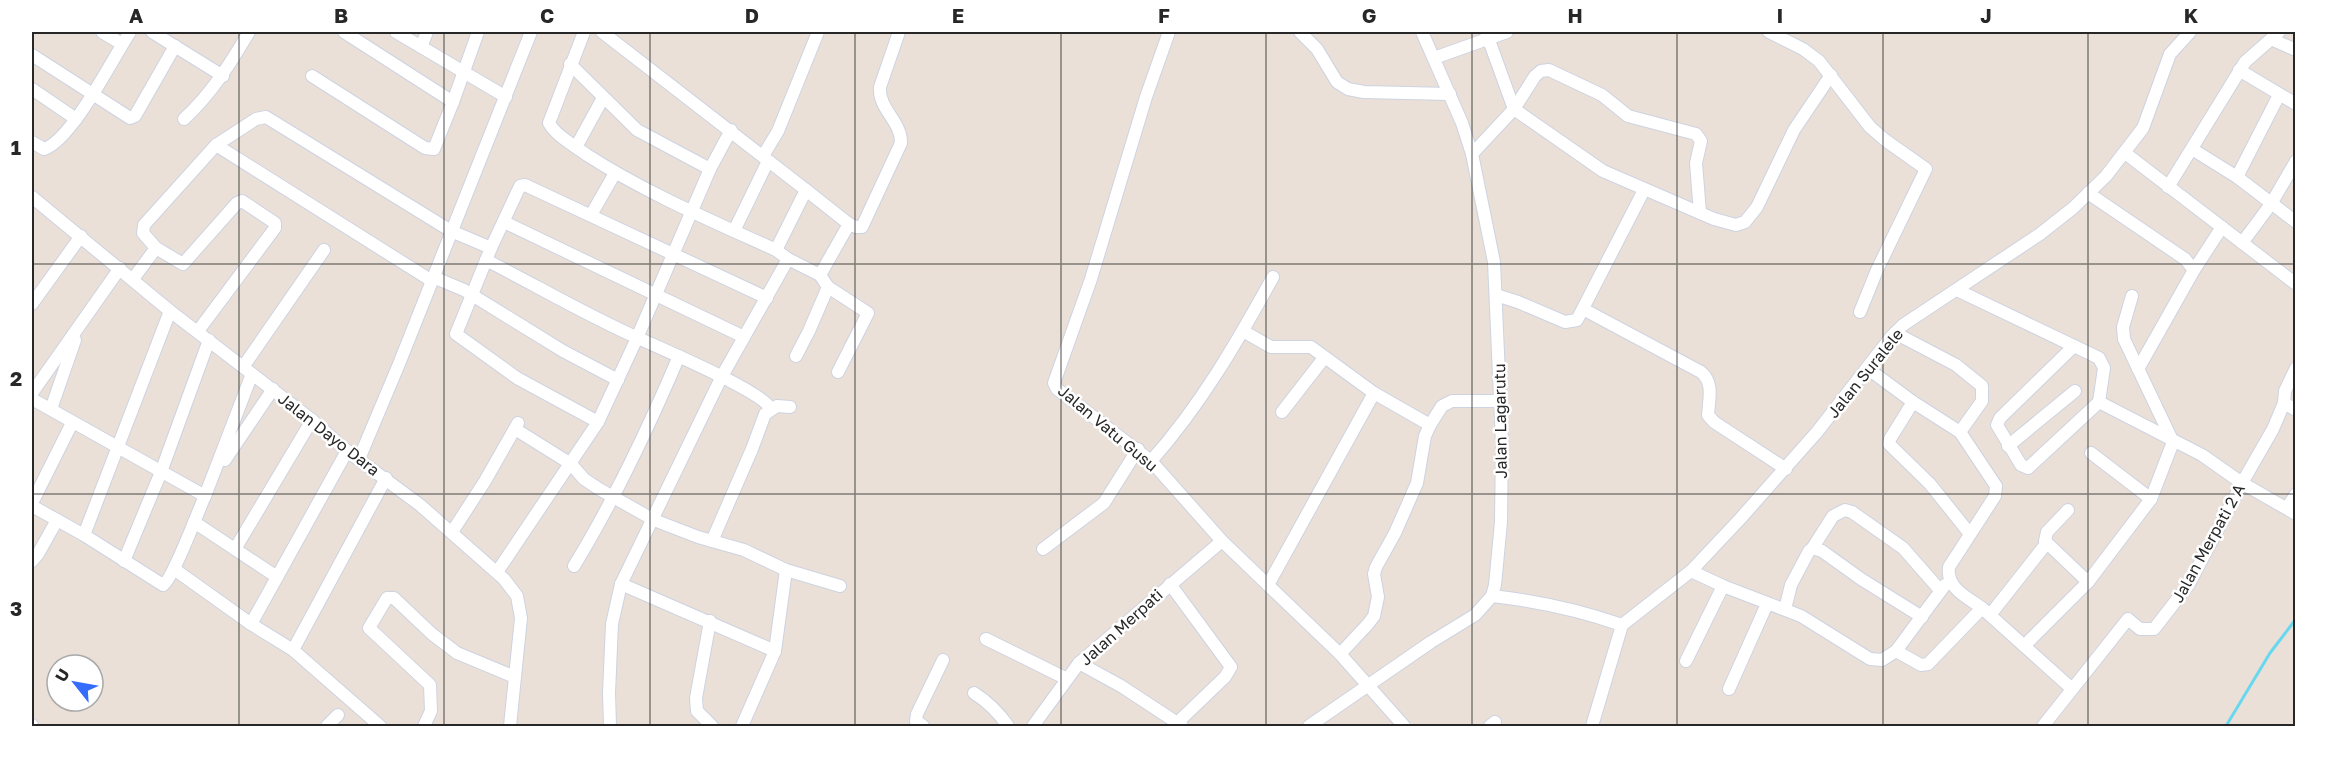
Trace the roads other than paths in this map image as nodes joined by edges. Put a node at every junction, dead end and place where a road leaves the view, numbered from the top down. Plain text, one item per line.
1 (102, 32) edge
2 (130, 32) edge
3 (152, 32) edge
4 (248, 32) edge
5 (344, 32) edge
6 (396, 32) edge
7 (427, 32) edge
8 (478, 32) edge
9 (531, 32) edge
10 (584, 32) edge
11 (602, 32) edge
12 (818, 32) edge
13 (899, 32) edge
14 (1169, 32) edge
15 (1299, 32) edge
16 (1422, 32) edge
17 (1507, 32) edge
18 (1769, 32) edge
19 (2190, 32) edge
20 (1487, 35) edge
21 (2275, 35) edge
22 (122, 44) junction
23 (176, 46) junction
24 (421, 47) junction
25 (2295, 50) edge
26 (32, 55) edge
27 (1434, 58) junction
28 (570, 64) junction
29 (2239, 70) junction
30 (464, 71) junction
31 (1831, 75) junction
32 (224, 76) junction
33 (312, 76) dead end
34 (32, 89) edge
35 (1450, 94) junction
36 (92, 95) junction
37 (2278, 95) junction
38 (506, 97) junction
39 (603, 98) junction
40 (453, 102) junction
41 (2295, 104) edge
42 (1514, 109) junction
43 (76, 119) junction
44 (184, 119) dead end
45 (731, 130) junction
46 (32, 142) edge
47 (216, 145) junction
48 (576, 147) junction
49 (2192, 149) junction
50 (2125, 153) junction
51 (1472, 154) junction
52 (765, 159) junction
53 (2295, 161) edge
54 (710, 168) junction
55 (615, 172) junction
56 (2237, 177) junction
57 (2168, 187) junction
58 (806, 190) junction
59 (1644, 190) junction
60 (2088, 193) junction
61 (32, 197) edge
62 (2271, 204) junction
63 (691, 211) junction
64 (1700, 213) junction
65 (591, 215) junction
66 (504, 222) junction
67 (2295, 222) edge
68 (849, 224) junction
69 (2222, 227) junction
70 (451, 231) junction
71 (734, 231) junction
72 (81, 236) junction
73 (2242, 243) junction
74 (156, 248) junction
75 (491, 248) junction
76 (324, 250) dead end
77 (776, 250) junction
78 (673, 252) junction
79 (788, 259) junction
80 (486, 260) junction
81 (120, 267) junction
82 (2194, 270) junction
83 (820, 275) junction
84 (1273, 277) dead end
85 (134, 279) junction
86 (433, 279) junction
87 (2295, 284) edge
88 (828, 287) junction
89 (1957, 290) junction
90 (471, 295) junction
91 (656, 295) junction
92 (1496, 295) junction
93 (2132, 296) dead end
94 (767, 298) junction
95 (32, 304) edge
96 (1583, 309) junction
97 (170, 311) junction
98 (1860, 312) dead end
99 (79, 327) junction
100 (1243, 331) junction
101 (198, 332) junction
102 (1895, 333) junction
103 (744, 337) junction
104 (637, 338) junction
105 (209, 340) junction
106 (2074, 346) junction
107 (679, 356) junction
108 (796, 356) dead end
109 (1324, 358) junction
110 (1867, 368) junction
111 (2295, 368) edge
112 (2138, 369) junction
113 (248, 371) junction
114 (838, 372) dead end
115 (721, 378) junction
116 (618, 380) junction
117 (273, 389) junction
118 (2075, 391) dead end
119 (32, 393) edge
120 (1374, 393) junction
121 (32, 399) edge
122 (1501, 401) junction
123 (1912, 402) junction
124 (2099, 402) junction
125 (2283, 403) junction
126 (790, 407) dead end
127 (51, 409) junction
128 (771, 410) junction
129 (2295, 410) edge
130 (1282, 412) dead end
131 (312, 420) junction
132 (598, 422) junction
133 (72, 423) junction
134 (1430, 425) junction
135 (1960, 432) junction
136 (2173, 442) junction
137 (2008, 446) junction
138 (118, 447) junction
139 (1138, 449) junction
140 (347, 451) junction
141 (2091, 453) dead end
142 (359, 459) junction
143 (1151, 460) junction
144 (571, 464) junction
145 (1786, 469) junction
146 (161, 472) junction
147 (214, 476) junction
148 (386, 478) junction
149 (2242, 483) junction
150 (2295, 494) edge
151 (205, 496) junction
152 (613, 497) junction
153 (2151, 499) junction
154 (32, 505) edge
155 (2068, 510) dead end
156 (2291, 511) edge
157 (57, 520) junction
158 (654, 520) junction
159 (194, 522) junction
160 (452, 532) junction
161 (1970, 534) junction
162 (84, 535) junction
163 (712, 541) junction
164 (1222, 541) junction
165 (2046, 543) junction
166 (235, 549) junction
167 (1043, 549) dead end
168 (1812, 549) junction
169 (32, 561) edge
170 (124, 561) junction
171 (574, 566) dead end
172 (174, 569) junction
173 (786, 570) junction
174 (1690, 571) junction
175 (497, 572) junction
176 (277, 577) junction
177 (2088, 582) junction
178 (621, 584) junction
179 (1170, 584) junction
180 (840, 585) dead end
181 (1268, 585) junction
182 (1944, 585) junction
183 (1723, 586) junction
184 (1492, 596) junction
185 (1767, 604) junction
186 (1785, 609) junction
187 (1986, 612) junction
188 (1922, 617) junction
189 (710, 621) junction
190 (251, 624) junction
191 (1622, 625) junction
192 (987, 639) dead end
193 (2025, 645) junction
194 (293, 650) junction
195 (775, 651) junction
196 (1896, 651) junction
197 (1340, 654) junction
198 (943, 660) dead end
199 (1686, 661) dead end
200 (1079, 663) junction
201 (515, 677) junction
202 (1067, 679) junction
203 (1368, 687) junction
204 (1729, 688) dead end
205 (2071, 688) junction
206 (974, 693) dead end
207 (338, 715) dead end
208 (1180, 725) edge
209 (327, 726) edge
210 (380, 726) edge
211 (424, 726) edge
212 (510, 726) edge
213 (610, 726) edge
214 (712, 726) edge
215 (742, 726) edge
216 (923, 726) edge
217 (1008, 726) edge
218 (1033, 726) edge
219 (1309, 726) edge
220 (1404, 726) edge
221 (1592, 726) edge
222 (2043, 726) edge

1 - 22 street
2 - 22 street
3 - 23 street
4 - 32 street
5 - 40 street
6 - 24 street
7 - 24 street
8 - 30 street
9 - 38 street
10 - 28 street
11 - 45 street
12 - 52 street
13 - 68 street
14 - 139 street, Jalan Vatu Gusu
15 - 35 street
16 - 27 street, Jalan Lagarutu
17 - 20 street
18 - 31 street
19 - 50 street, Jalan Suralele
20 - 27 street
20 - 42 street
21 - 25 street
21 - 29 street
22 - 36 street
23 - 32 street
23 - 36 street
24 - 30 street
26 - 36 street
27 - 35 street, Jalan Lagarutu
28 - 39 street
28 - 48 street
29 - 37 street
29 - 49 street
30 - 38 street
30 - 40 street
31 - 64 street
31 - 98 street
32 - 44 street
33 - 40 street
34 - 43 street
35 - 51 street, Jalan Lagarutu
36 - 43 street
37 - 41 street
37 - 56 street
38 - 70 street
39 - 48 street
39 - 54 street
42 - 51 street
42 - 59 street
42 - 64 street
43 - 46 street
45 - 52 street
45 - 54 street
47 - 70 street
47 - 74 street
47 - 86 street
48 - 55 street
49 - 56 street
49 - 57 street
50 - 57 street
50 - 60 street, Jalan Suralele
51 - 92 street, Jalan Lagarutu
52 - 58 street
52 - 71 street
53 - 62 street
54 - 63 street
55 - 63 street
55 - 65 street
56 - 62 street
57 - 69 street
58 - 68 street
58 - 77 street
59 - 64 street
59 - 96 street
60 - 82 street
60 - 89 street, Jalan Suralele
61 - 72 street, Jalan Dayo Dara
62 - 67 street
62 - 73 street
63 - 71 street
63 - 78 street
65 - 66 street
65 - 78 street
66 - 75 street
66 - 91 street
68 - 83 street
69 - 73 street
69 - 82 street
70 - 75 street
70 - 86 street
71 - 77 street
72 - 81 street, Jalan Dayo Dara
72 - 95 street
73 - 87 street
74 - 85 street
74 - 101 street
75 - 80 street
76 - 113 street
77 - 79 street
78 - 91 street
78 - 94 street
79 - 83 street
79 - 94 street
80 - 90 street
80 - 104 street
81 - 85 street, Jalan Dayo Dara
81 - 99 street
82 - 112 street
83 - 88 street
84 - 100 street
85 - 97 street, Jalan Dayo Dara
86 - 90 street
86 - 142 street
88 - 108 street
88 - 114 street
89 - 102 street, Jalan Suralele
89 - 106 street
90 - 116 street
90 - 132 street
91 - 103 street
91 - 104 street
92 - 96 street
92 - 122 street, Jalan Lagarutu
93 - 112 street
94 - 103 street
96 - 145 street
97 - 101 street, Jalan Dayo Dara
97 - 138 street
99 - 119 street
99 - 127 street
100 - 109 street
100 - 143 street
101 - 105 street, Jalan Dayo Dara
102 - 110 street, Jalan Suralele
102 - 135 street
103 - 115 street
104 - 107 street
104 - 116 street
105 - 113 street, Jalan Dayo Dara
105 - 146 street
106 - 124 street
106 - 137 street
107 - 115 street
107 - 152 street
109 - 120 street
109 - 130 street
110 - 123 street
110 - 145 street, Jalan Suralele
111 - 125 street, Jalan Merpati 2 A
112 - 136 street
113 - 117 street, Jalan Dayo Dara
113 - 147 street
115 - 128 street
115 - 158 street
116 - 132 street
117 - 131 street, Jalan Dayo Dara
117 - 147 street
118 - 137 street
120 - 134 street
120 - 181 street
121 - 127 street
122 - 134 street
122 - 184 street, Jalan Lagarutu
123 - 135 street
123 - 161 street
124 - 136 street
124 - 137 street
125 - 129 street
125 - 149 street, Jalan Merpati 2 A
126 - 128 street
127 - 133 street
128 - 163 street
131 - 140 street, Jalan Dayo Dara
131 - 166 street
132 - 144 street
133 - 138 street
133 - 154 street
134 - 197 street
135 - 161 street
136 - 149 street
136 - 153 street
138 - 146 street
138 - 162 street
139 - 143 street, Jalan Vatu Gusu
139 - 167 street
140 - 142 street, Jalan Dayo Dara
140 - 176 street
141 - 153 street
142 - 148 street, Jalan Dayo Dara
143 - 164 street, Jalan Vatu Gusu
144 - 152 street
144 - 160 street
144 - 175 street
145 - 174 street, Jalan Suralele
146 - 151 street
146 - 170 street
147 - 151 street
148 - 160 street, Jalan Dayo Dara
148 - 194 street
149 - 156 street
149 - 205 street, Jalan Merpati 2 A
150 - 156 street
151 - 159 street
152 - 158 street
152 - 171 street
153 - 177 street
154 - 157 street
155 - 165 street
157 - 162 street
157 - 169 street
158 - 163 street
158 - 178 street
159 - 166 street
159 - 172 street
160 - 175 street, Jalan Dayo Dara
161 - 182 street
162 - 170 street
163 - 173 street
164 - 179 street, Jalan Merpati
164 - 181 street, Jalan Vatu Gusu
165 - 177 street
165 - 187 street
166 - 176 street
168 - 182 street
168 - 186 street
168 - 188 street
170 - 172 street
172 - 190 street
173 - 180 street
173 - 195 street
174 - 183 street
174 - 191 street, Jalan Suralele
175 - 201 street, Jalan Dayo Dara
176 - 190 street
177 - 193 street
178 - 189 street
178 - 213 street
179 - 200 street, Jalan Merpati
179 - 208 street
181 - 197 street, Jalan Vatu Gusu
182 - 187 street
182 - 188 street
183 - 185 street
183 - 199 street
184 - 191 street
184 - 203 street
185 - 186 street
185 - 204 street
186 - 196 street
187 - 193 street
187 - 196 street
188 - 196 street
189 - 195 street
189 - 214 street
190 - 194 street
191 - 221 street
192 - 202 street
193 - 205 street
194 - 210 street
195 - 215 street
197 - 203 street, Jalan Vatu Gusu
198 - 216 street
200 - 202 street, Jalan Merpati
200 - 208 street
201 - 211 street
201 - 212 street, Jalan Dayo Dara
202 - 218 street, Jalan Merpati
203 - 219 street
203 - 220 street
205 - 222 street, Jalan Merpati 2 A
206 - 217 street
207 - 209 street

